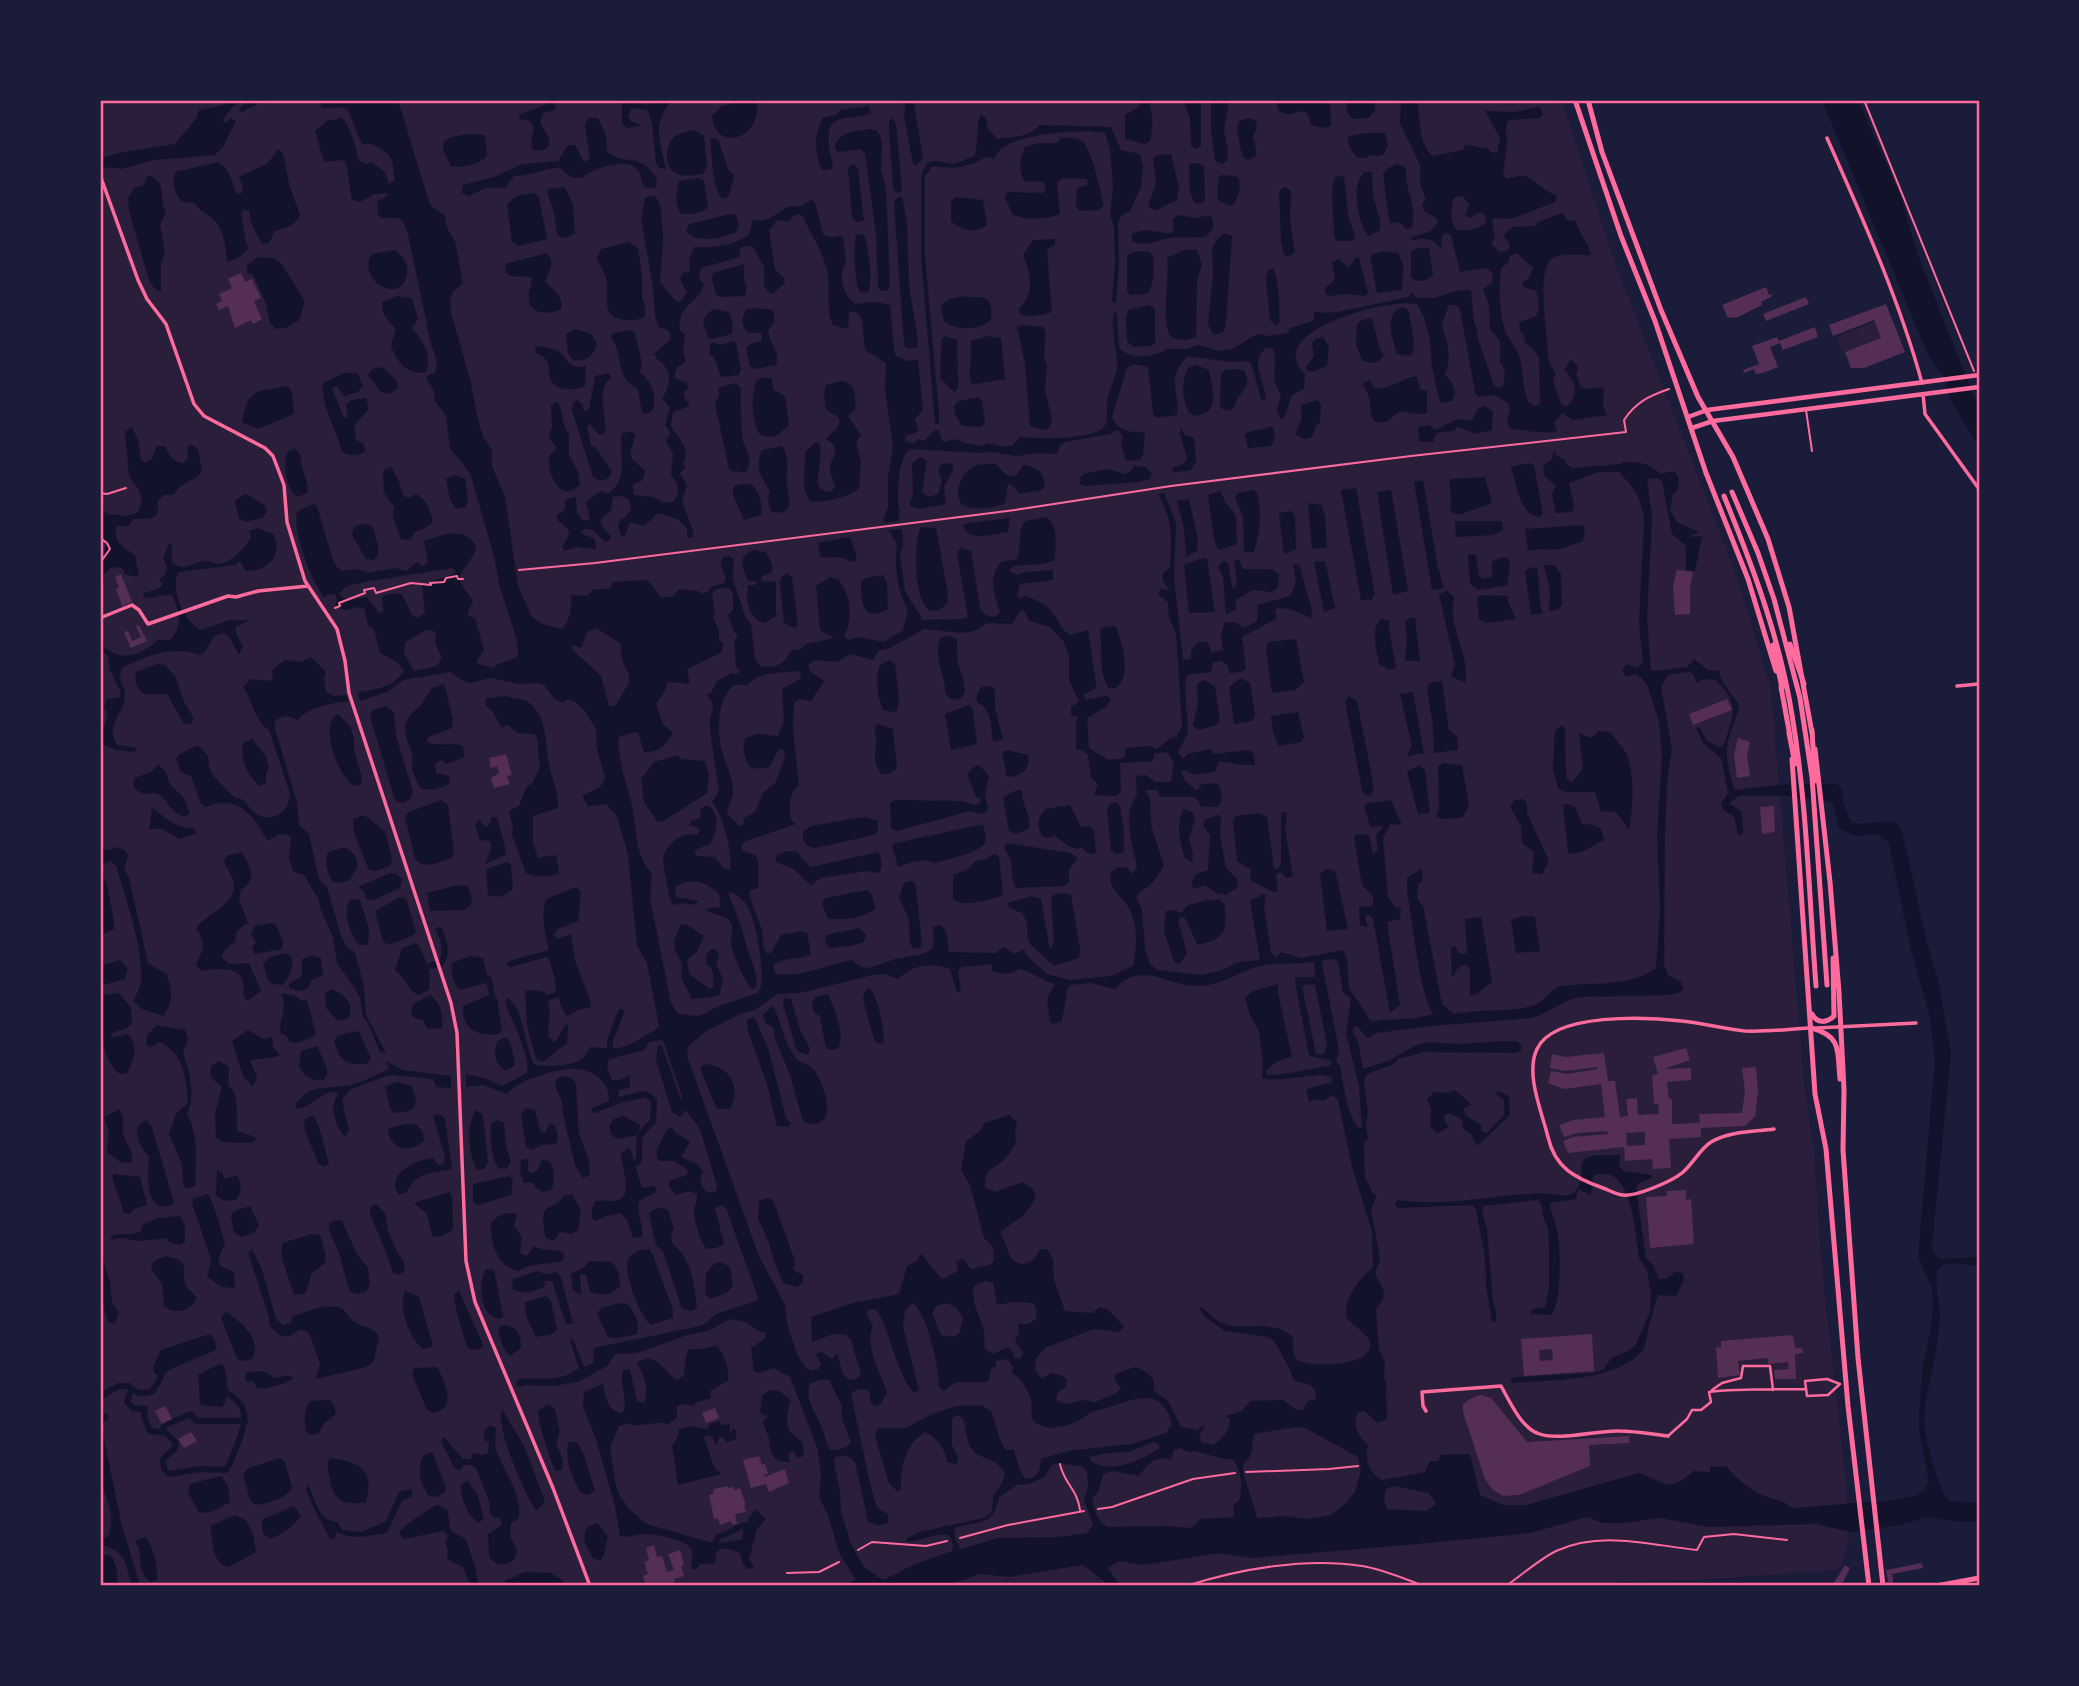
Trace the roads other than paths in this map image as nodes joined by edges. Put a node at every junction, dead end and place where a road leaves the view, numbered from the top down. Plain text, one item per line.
1 (1575, 100) edge
2 (1588, 100) edge
3 (1827, 138) dead end
4 (100, 175) edge
5 (1975, 376) edge
6 (1922, 383) junction
7 (1977, 387) edge
8 (1923, 394) junction
9 (1806, 409) junction
10 (1707, 410) junction
11 (1688, 417) junction
12 (1713, 421) junction
13 (1692, 428) junction
14 (1812, 451) dead end
15 (1979, 489) edge
16 (1732, 492) dead end
17 (1724, 496) dead end
18 (308, 586) junction
19 (1774, 599) junction
20 (1764, 601) junction
21 (100, 618) edge
22 (1804, 684) junction
23 (1979, 684) edge
24 (1956, 686) dead end
25 (1782, 688) junction
26 (1816, 776) junction
27 (1797, 777) junction
28 (1818, 801) junction
29 (1799, 802) junction
30 (1830, 882) junction
31 (1827, 985) dead end
32 (1816, 986) dead end
33 (1811, 1011) junction
34 (1916, 1023) dead end
35 (1812, 1028) junction
36 (1840, 1028) junction
37 (1843, 1117) junction
38 (1773, 1129) dead end
39 (1806, 1389) junction
40 (1773, 1390) junction
41 (1709, 1392) junction
42 (1424, 1409) dead end
43 (1668, 1436) joint
44 (1979, 1578) edge
45 (590, 1586) edge
46 (1869, 1586) edge
47 (1883, 1586) edge
48 (1936, 1586) edge

1 - 11 main road
2 - 10 main road
3 - 6 street
4 - 18 street
5 - 6 main road
6 - 10 main road
7 - 8 main road
8 - 9 main road
8 - 15 street
9 - 12 main road
9 - 14 lane
10 - 11 main road
10 - 12 main road
11 - 13 main road
12 - 13 main road
12 - 22 main road
13 - 25 main road
16 - 19 main road
17 - 20 main road
18 - 21 street
18 - 45 street
19 - 22 main road
19 - 26 main road
20 - 25 main road
20 - 27 main road
22 - 26 main road
23 - 24 street
25 - 27 main road
26 - 28 main road
27 - 29 main road
28 - 30 main road
28 - 31 main road
29 - 32 main road
29 - 33 main road
30 - 33 main road
30 - 36 main road
33 - 35 main road
34 - 36 street
35 - 36 street
35 - 37 main road
35 - 38 street
35 - 46 main road
36 - 37 main road
37 - 47 main road
39 - 39 street
39 - 40 street
40 - 41 street
40 - 41 street
41 - 43 street
42 - 43 street
44 - 48 main road

